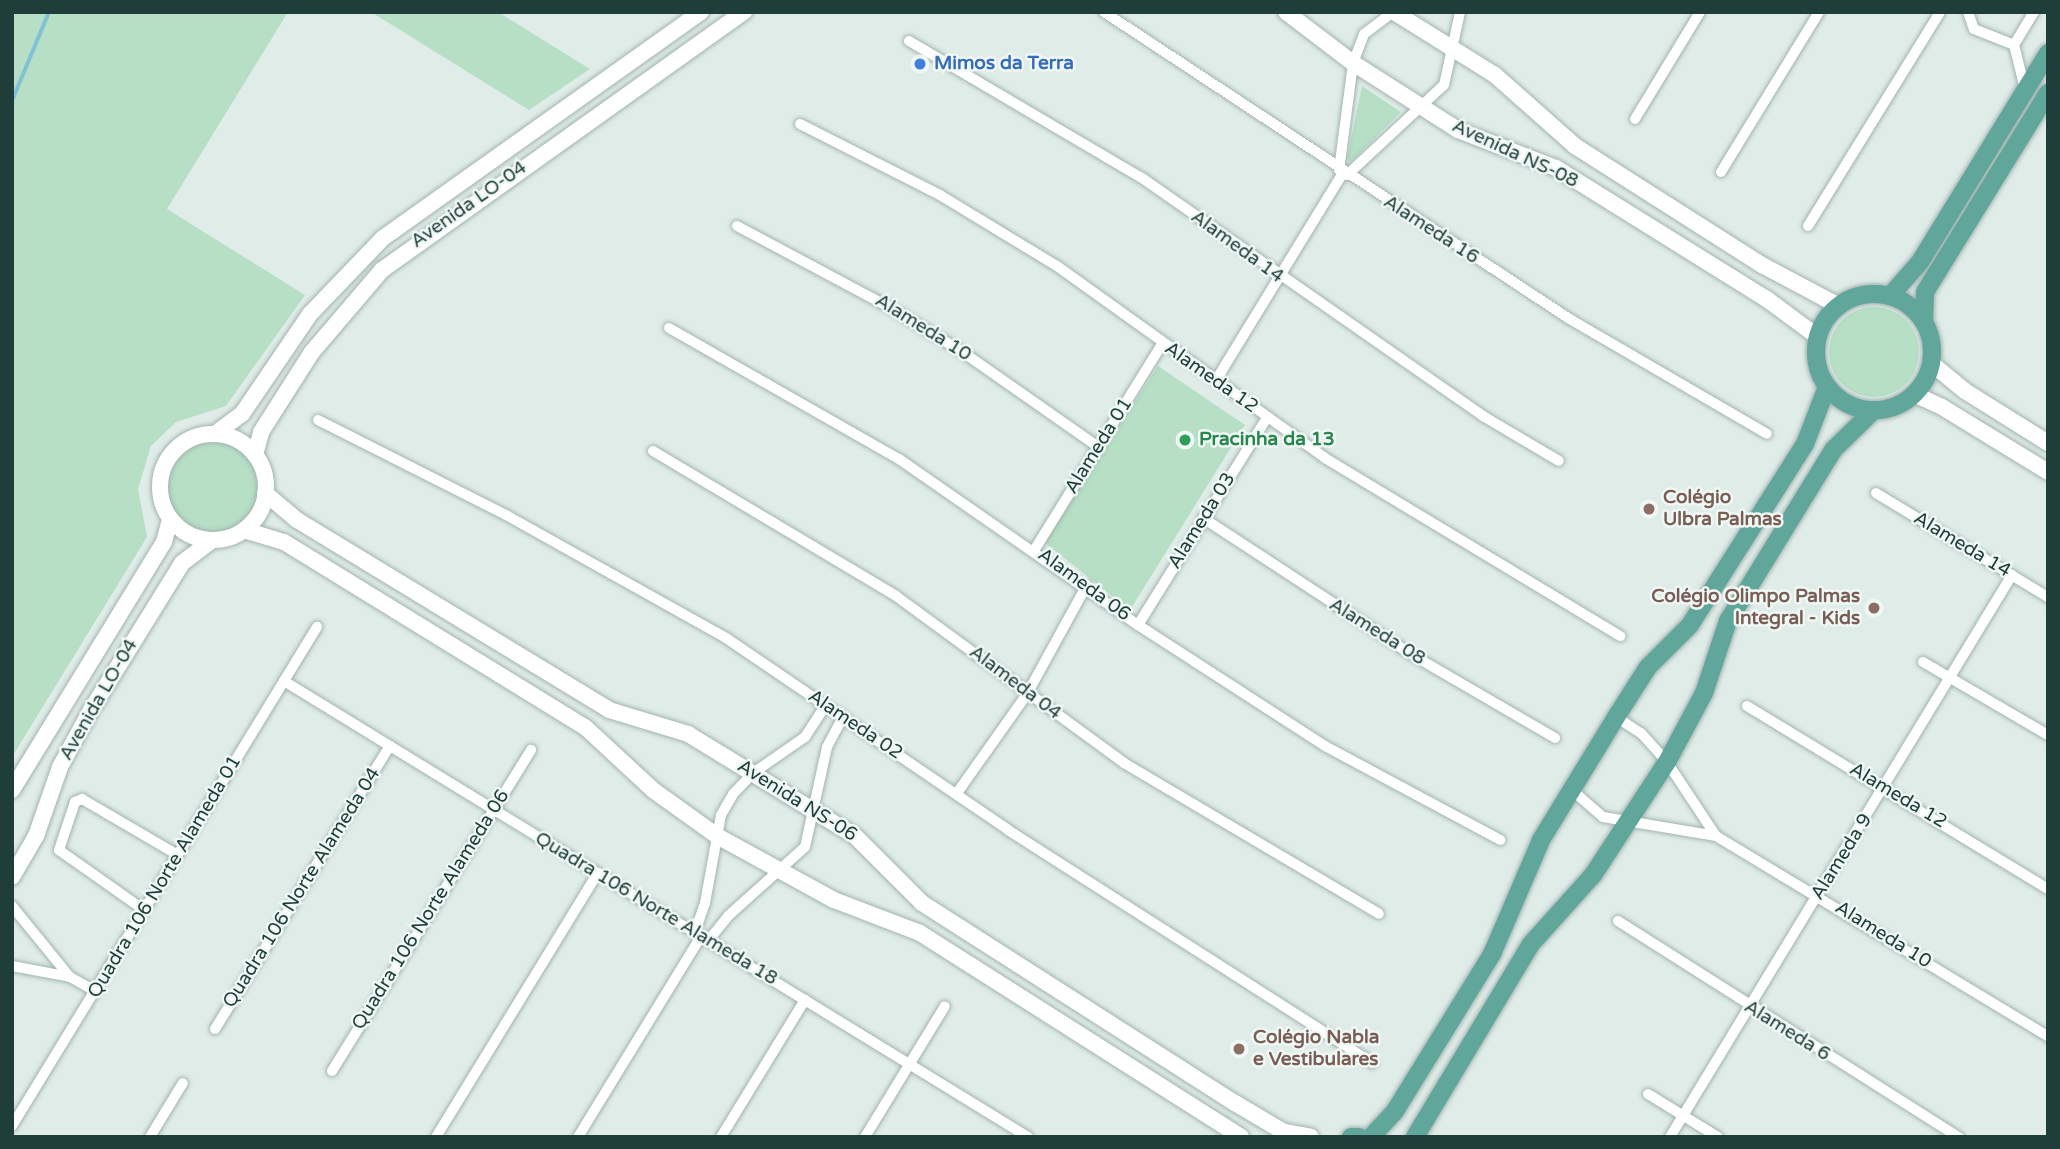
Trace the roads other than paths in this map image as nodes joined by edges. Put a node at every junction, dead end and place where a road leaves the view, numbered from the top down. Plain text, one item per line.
1 (701, 12) edge
2 (744, 12) edge
3 (1104, 12) edge
4 (1286, 12) edge
5 (1393, 12) edge
6 (1460, 12) edge
7 (1700, 12) edge
8 (1819, 12) edge
9 (1940, 12) edge
10 (1968, 12) edge
11 (2034, 12) edge
12 (909, 40) dead end
13 (2014, 45) junction
14 (1454, 52) junction
15 (2048, 53) edge
16 (1353, 63) junction
17 (2025, 89) junction
18 (2047, 96) edge
19 (1420, 105) junction
20 (1634, 119) dead end
21 (800, 124) dead end
22 (1343, 173) junction
23 (1721, 173) dead end
24 (737, 226) dead end
25 (1808, 226) dead end
26 (1279, 278) junction
27 (1890, 296) junction
28 (1839, 306) junction
29 (1924, 322) junction
30 (669, 328) dead end
31 (1818, 337) junction
32 (1162, 344) junction
33 (1931, 363) junction
34 (1216, 380) junction
35 (1827, 387) junction
36 (1914, 394) junction
37 (1873, 411) junction
38 (1267, 418) junction
39 (318, 419) dead end
40 (215, 434) junction
41 (1767, 434) dead end
42 (2048, 443) edge
43 (1098, 447) junction
44 (653, 451) dead end
45 (255, 455) junction
46 (1559, 461) dead end
47 (2048, 472) edge
48 (265, 493) junction
49 (1876, 493) dead end
50 (1203, 518) junction
51 (170, 519) junction
52 (244, 530) junction
53 (212, 540) junction
54 (1035, 549) junction
55 (2012, 575) junction
56 (1087, 585) junction
57 (2048, 597) edge
58 (1138, 625) junction
59 (317, 627) dead end
60 (1620, 636) dead end
61 (1923, 662) dead end
62 (1952, 675) junction
63 (284, 681) junction
64 (1027, 694) junction
65 (826, 705) junction
66 (1747, 706) dead end
67 (844, 717) junction
68 (1616, 717) junction
69 (2048, 735) edge
70 (1555, 738) dead end
71 (390, 746) junction
72 (531, 750) dead end
73 (1667, 762) junction
74 (753, 773) junction
75 (1885, 787) junction
76 (12, 790) edge
77 (1572, 790) junction
78 (957, 793) junction
79 (494, 809) junction
80 (816, 811) junction
81 (1625, 823) junction
82 (717, 836) junction
83 (1716, 836) junction
84 (1500, 840) dead end
85 (178, 855) junction
86 (598, 873) junction
87 (779, 874) junction
88 (12, 877) edge
89 (2048, 889) edge
90 (1818, 895) junction
91 (12, 906) edge
92 (145, 910) junction
93 (1379, 914) dead end
94 (1618, 921) dead end
95 (701, 936) junction
96 (12, 966) edge
97 (70, 977) junction
98 (94, 991) junction
99 (805, 1000) junction
100 (945, 1006) dead end
101 (1749, 1008) junction
102 (215, 1030) dead end
103 (2048, 1036) edge
104 (1372, 1063) dead end
105 (909, 1064) junction
106 (332, 1071) dead end
107 (183, 1083) dead end
108 (1648, 1094) dead end
109 (1683, 1115) junction
110 (12, 1126) edge
111 (1011, 1126) junction
112 (150, 1137) edge
113 (436, 1137) edge
114 (578, 1137) edge
115 (721, 1137) edge
116 (864, 1137) edge
117 (1005, 1137) edge
118 (1028, 1137) edge
119 (1241, 1137) edge
120 (1311, 1137) edge
121 (1351, 1137) edge
122 (1359, 1137) edge
123 (1371, 1137) edge
124 (1415, 1137) edge
125 (1670, 1137) edge
126 (1718, 1137) edge
127 (1959, 1137) edge

1 - 40 street, Avenida LO-04
2 - 45 street, Avenida LO-04
3 - 22 street, Alameda 16
4 - 16 street, Avenida NS-08
5 - 14 street, Avenida NS-08
5 - 16 street
6 - 14 street
7 - 20 street
8 - 23 street
9 - 25 street
10 - 13 street
11 - 13 street
12 - 26 street, Alameda 14
13 - 17 street
14 - 19 street
14 - 28 street, Avenida NS-08
15 - 17 main road
16 - 19 street, Avenida NS-08
16 - 22 street
17 - 27 main road
18 - 29 main road
19 - 22 street
19 - 31 street, Avenida NS-08
21 - 32 street, Alameda 12
22 - 26 street
22 - 41 street, Alameda 16
24 - 43 street, Alameda 10
26 - 34 street
26 - 46 street, Alameda 14
27 - 28 main road
27 - 29 main road
28 - 31 main road
29 - 33 main road
30 - 54 street, Alameda 06
31 - 35 main road
32 - 34 street, Alameda 12
32 - 43 street, Alameda 01
33 - 36 main road
33 - 42 street
34 - 38 street, Alameda 12
35 - 37 main road
35 - 68 main road
36 - 37 main road
36 - 47 street
37 - 73 main road
38 - 50 street, Alameda 03
38 - 60 street, Alameda 12
39 - 65 street, Alameda 02
40 - 45 street
40 - 51 street
43 - 54 street, Alameda 01
44 - 64 street, Alameda 04
45 - 48 street
48 - 52 street
48 - 74 street, Avenida NS-06
49 - 55 street, Alameda 14
50 - 58 street, Alameda 03
50 - 70 street, Alameda 08
51 - 53 street
51 - 76 street, Avenida LO-04
52 - 53 street
52 - 82 street
53 - 88 street, Avenida LO-04
54 - 56 street, Alameda 06
55 - 57 street, Alameda 14
55 - 62 street, Alameda 9
56 - 58 street, Alameda 06
56 - 64 street
58 - 84 street, Alameda 06
59 - 63 street, Quadra 106 Norte Alameda 01
61 - 62 street
62 - 69 street
62 - 75 street, Alameda 9
63 - 71 street, Quadra 106 Norte Alameda 18
63 - 85 street, Quadra 106 Norte Alameda 01
64 - 78 street
64 - 93 street, Alameda 04
65 - 67 street, Alameda 02
65 - 74 street
66 - 75 street, Alameda 12
67 - 78 street, Alameda 02
67 - 80 street
68 - 73 street, Alameda 10
68 - 77 main road
71 - 79 street, Quadra 106 Norte Alameda 18
71 - 102 street, Quadra 106 Norte Alameda 04
72 - 79 street, Quadra 106 Norte Alameda 06
73 - 81 main road
73 - 83 street, Alameda 10
74 - 80 street, Avenida NS-06
74 - 82 street
75 - 89 street, Alameda 12
75 - 90 street, Alameda 9
77 - 81 street, Alameda 10
77 - 123 main road
78 - 104 street, Alameda 02
79 - 86 street, Quadra 106 Norte Alameda 18
79 - 106 street, Quadra 106 Norte Alameda 06
80 - 87 street
80 - 120 street, Avenida NS-06
81 - 83 street, Alameda 10
81 - 124 main road
82 - 87 street
82 - 95 street
83 - 90 street, Alameda 10
85 - 92 street, Quadra 106 Norte Alameda 01
85 - 92 street
86 - 95 street, Quadra 106 Norte Alameda 18
86 - 113 street
87 - 95 street
87 - 119 street
90 - 101 street, Alameda 9
90 - 103 street, Alameda 10
91 - 97 street
92 - 98 street, Quadra 106 Norte Alameda 01
94 - 101 street, Alameda 6
95 - 99 street, Quadra 106 Norte Alameda 18
95 - 114 street
96 - 97 street
97 - 98 street
98 - 110 street, Quadra 106 Norte Alameda 01
99 - 105 street, Quadra 106 Norte Alameda 18
99 - 115 street
100 - 105 street
101 - 109 street, Alameda 9
101 - 127 street, Alameda 6
105 - 111 street, Quadra 106 Norte Alameda 18
105 - 116 street
107 - 112 street
108 - 109 street
109 - 125 street, Alameda 9
109 - 126 street
111 - 117 street
111 - 118 street, Quadra 106 Norte Alameda 18
121 - 122 main road

